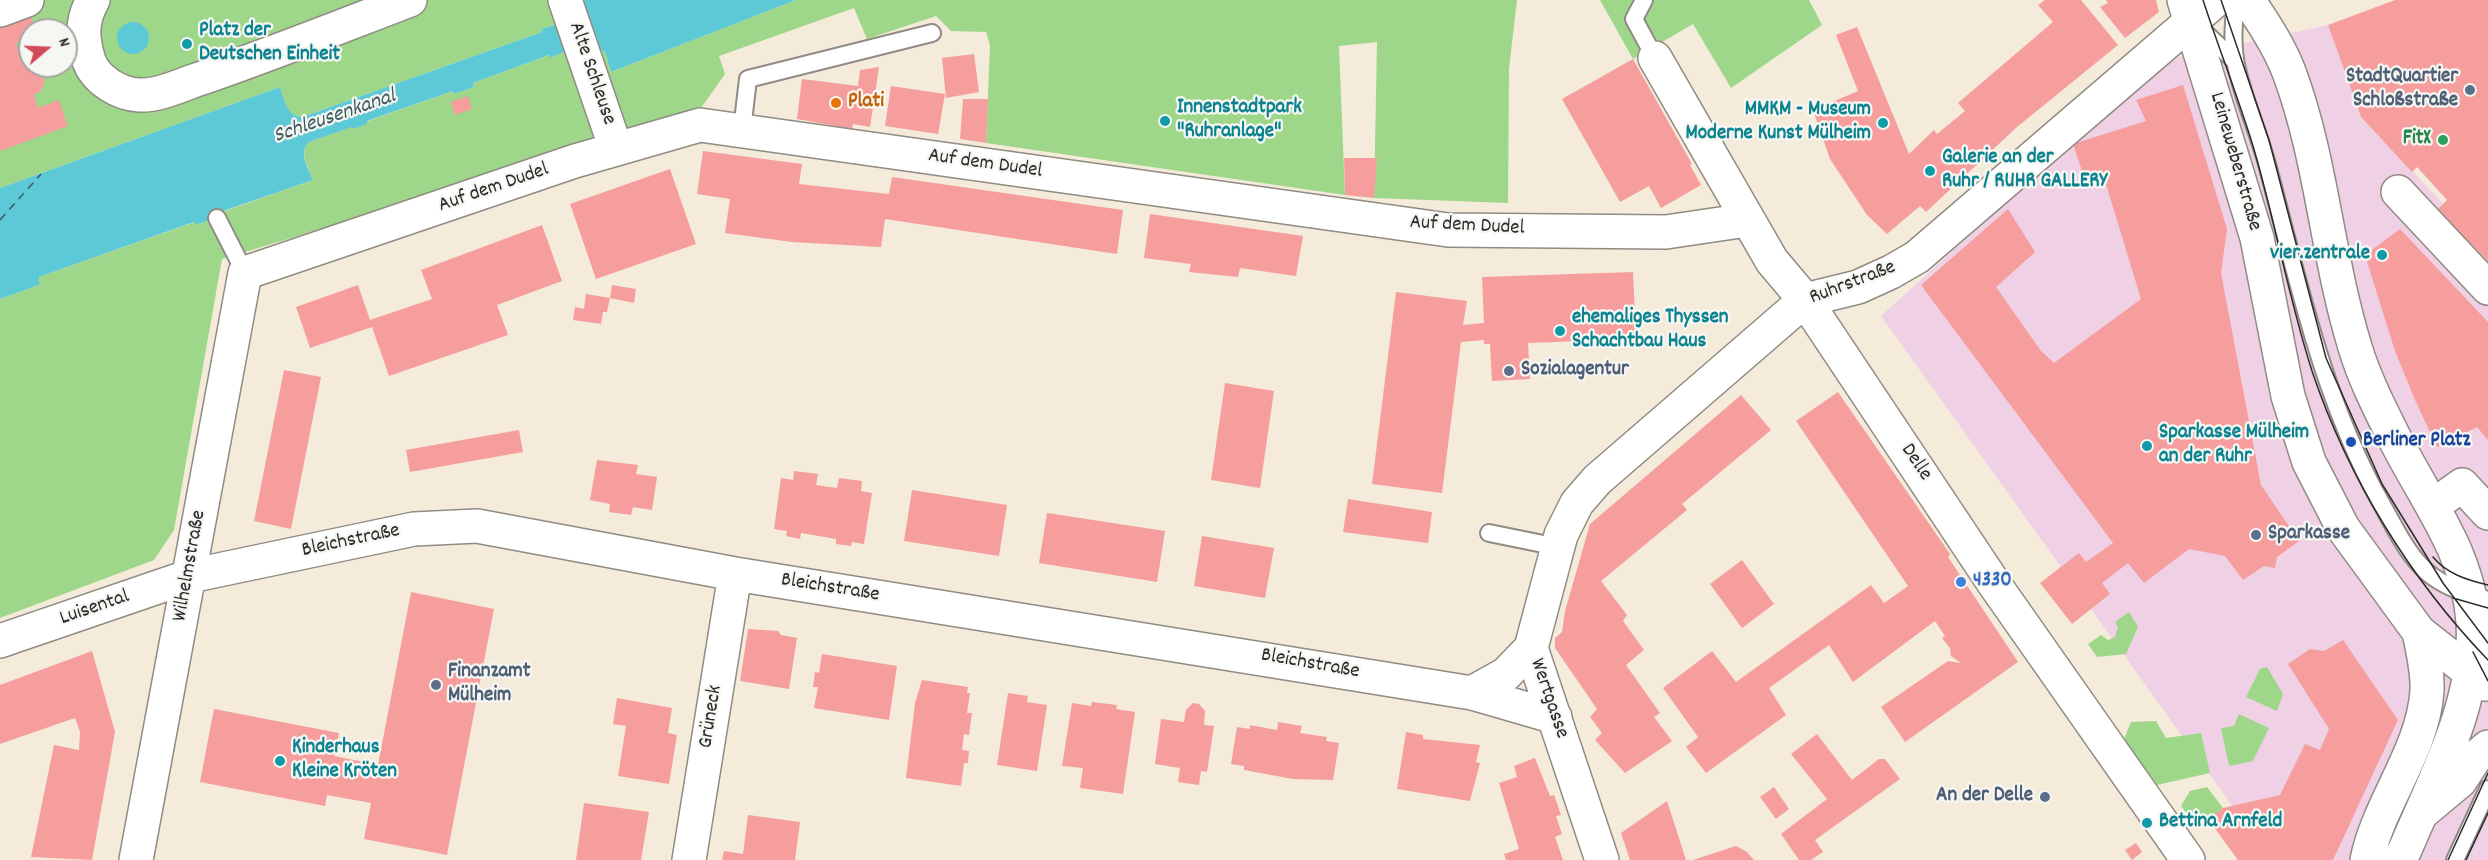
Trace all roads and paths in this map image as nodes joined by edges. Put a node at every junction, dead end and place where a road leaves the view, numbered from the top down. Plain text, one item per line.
1 (27, 0) edge
2 (93, 0) edge
3 (410, 0) edge
4 (1644, 0) edge
5 (2216, 0) edge
6 (2236, 0) edge
7 (2248, 0) edge
8 (568, 8) edge
9 (0, 10) edge
10 (2188, 10) edge
11 (932, 33) dead end
12 (1655, 58) joint
13 (2235, 61) junction
14 (742, 130) junction
15 (616, 149) junction
16 (2398, 192) dead end
17 (217, 218) dead end
18 (1747, 220) junction
19 (245, 273) junction
20 (2488, 288) edge
21 (1805, 300) junction
22 (2433, 507) junction
23 (2488, 513) edge
24 (1489, 533) dead end
25 (1559, 541) junction
26 (735, 574) junction
27 (190, 576) junction
28 (2479, 598) edge
29 (2419, 632) junction
30 (0, 641) edge
31 (1531, 648) junction
32 (2479, 680) edge
33 (1472, 693) junction
34 (1555, 717) junction
35 (2488, 747) edge
36 (2488, 789) edge
37 (2420, 814) junction
38 (136, 860) edge
39 (688, 860) edge
40 (1602, 860) edge
41 (2188, 860) edge
42 (2367, 860) edge
43 (2398, 860) edge
44 (2455, 860) edge

1 - 9 street
2 - 3 street
4 - 12 lane
5 - 10 street, Ruhrstraße
6 - 13 lane
7 - 22 street
8 - 15 street, Alte Schleuse
10 - 13 lane
10 - 21 street, Ruhrstraße
10 - 29 street, Leineweberstraße
11 - 14 lane
12 - 18 street, Delle
13 - 28 lane
14 - 15 street, Auf dem Dudel
14 - 18 street, Auf dem Dudel
15 - 19 street, Auf dem Dudel
16 - 20 street
17 - 19 lane
18 - 21 street, Delle
19 - 27 street, Wilhelmstraße
21 - 25 street, Ruhrstraße
21 - 41 street, Delle
22 - 23 street
22 - 28 street
24 - 25 lane
25 - 31 street, Wertgasse
26 - 27 street, Bleichstraße
26 - 33 street, Bleichstraße
26 - 39 street, Grüneck
27 - 30 street, Luisental
27 - 38 street, Wilhelmstraße
28 - 32 street
29 - 32 street, Leineweberstraße
29 - 42 street
31 - 33 street
31 - 34 street, Wertgasse
32 - 37 street
33 - 34 street, Bleichstraße
34 - 40 street, Wertgasse
35 - 37 street
36 - 44 lane
37 - 43 street

